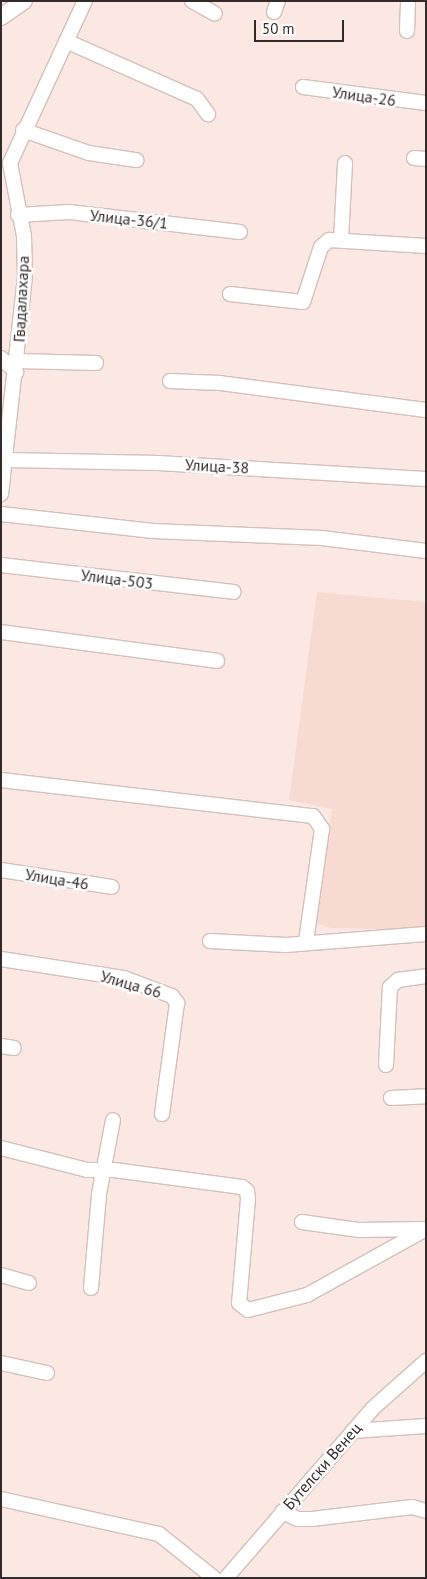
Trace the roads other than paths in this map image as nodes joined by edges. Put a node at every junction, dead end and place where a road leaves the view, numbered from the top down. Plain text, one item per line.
1 (24, 1) edge
2 (85, 1) edge
3 (192, 1) edge
4 (408, 1) edge
5 (215, 14) dead end
6 (1, 17) edge
7 (407, 31) dead end
8 (66, 41) junction
9 (303, 87) dead end
10 (426, 103) edge
11 (208, 114) dead end
12 (23, 130) junction
13 (13, 152) junction
14 (136, 160) dead end
15 (345, 163) dead end
16 (1, 165) edge
17 (18, 215) junction
18 (240, 232) dead end
19 (341, 240) junction
20 (426, 246) edge
21 (230, 294) dead end
22 (1, 358) edge
23 (96, 363) dead end
24 (17, 366) junction
25 (170, 381) dead end
26 (426, 410) edge
27 (8, 460) junction
28 (426, 479) edge
29 (1, 494) edge
30 (1, 514) edge
31 (426, 551) edge
32 (1, 565) edge
33 (233, 592) dead end
34 (1, 632) edge
35 (217, 661) dead end
36 (1, 780) edge
37 (1, 870) edge
38 (112, 888) dead end
39 (426, 934) edge
40 (306, 940) junction
41 (210, 941) dead end
42 (1, 958) edge
43 (426, 976) edge
44 (386, 1065) dead end
45 (426, 1096) edge
46 (391, 1098) dead end
47 (162, 1114) dead end
48 (113, 1120) dead end
49 (1, 1148) edge
50 (102, 1172) junction
51 (302, 1222) dead end
52 (425, 1229) edge
53 (1, 1275) edge
54 (29, 1283) dead end
55 (91, 1288) dead end
56 (426, 1361) edge
57 (1, 1363) edge
58 (47, 1373) dead end
59 (426, 1426) edge
60 (353, 1432) junction
61 (1, 1499) edge
62 (426, 1511) edge
63 (282, 1512) junction
64 (214, 1578) edge
65 (226, 1578) edge

1 - 6 street
2 - 8 street, Гвадалахара
3 - 5 street
4 - 7 street
8 - 11 street
8 - 12 street, Гвадалахара
9 - 10 street, Улица-26
12 - 13 street, Гвадалахара
12 - 14 street
13 - 16 street
13 - 17 street, Гвадалахара
15 - 19 street
17 - 18 street, Улица-36/1
17 - 24 street, Гвадалахара
19 - 20 street
19 - 21 street
22 - 24 street
23 - 24 street
24 - 27 street, Гвадалахара
25 - 26 street
27 - 28 street, Улица-38
27 - 29 street, Гвадалахара
30 - 31 street
32 - 33 street, Улица-503
34 - 35 street
36 - 40 street
37 - 38 street, Улица-46
39 - 40 street
40 - 41 street
42 - 47 street, Улица 66
43 - 44 street
45 - 46 street
48 - 50 street
49 - 50 street
50 - 52 street
50 - 55 street
51 - 52 street
53 - 54 street
56 - 60 street, Бутелски Венец
57 - 58 street
59 - 60 street
60 - 63 street, Бутелски Венец
61 - 64 street
62 - 63 street
63 - 65 street, Бутелски Венец

